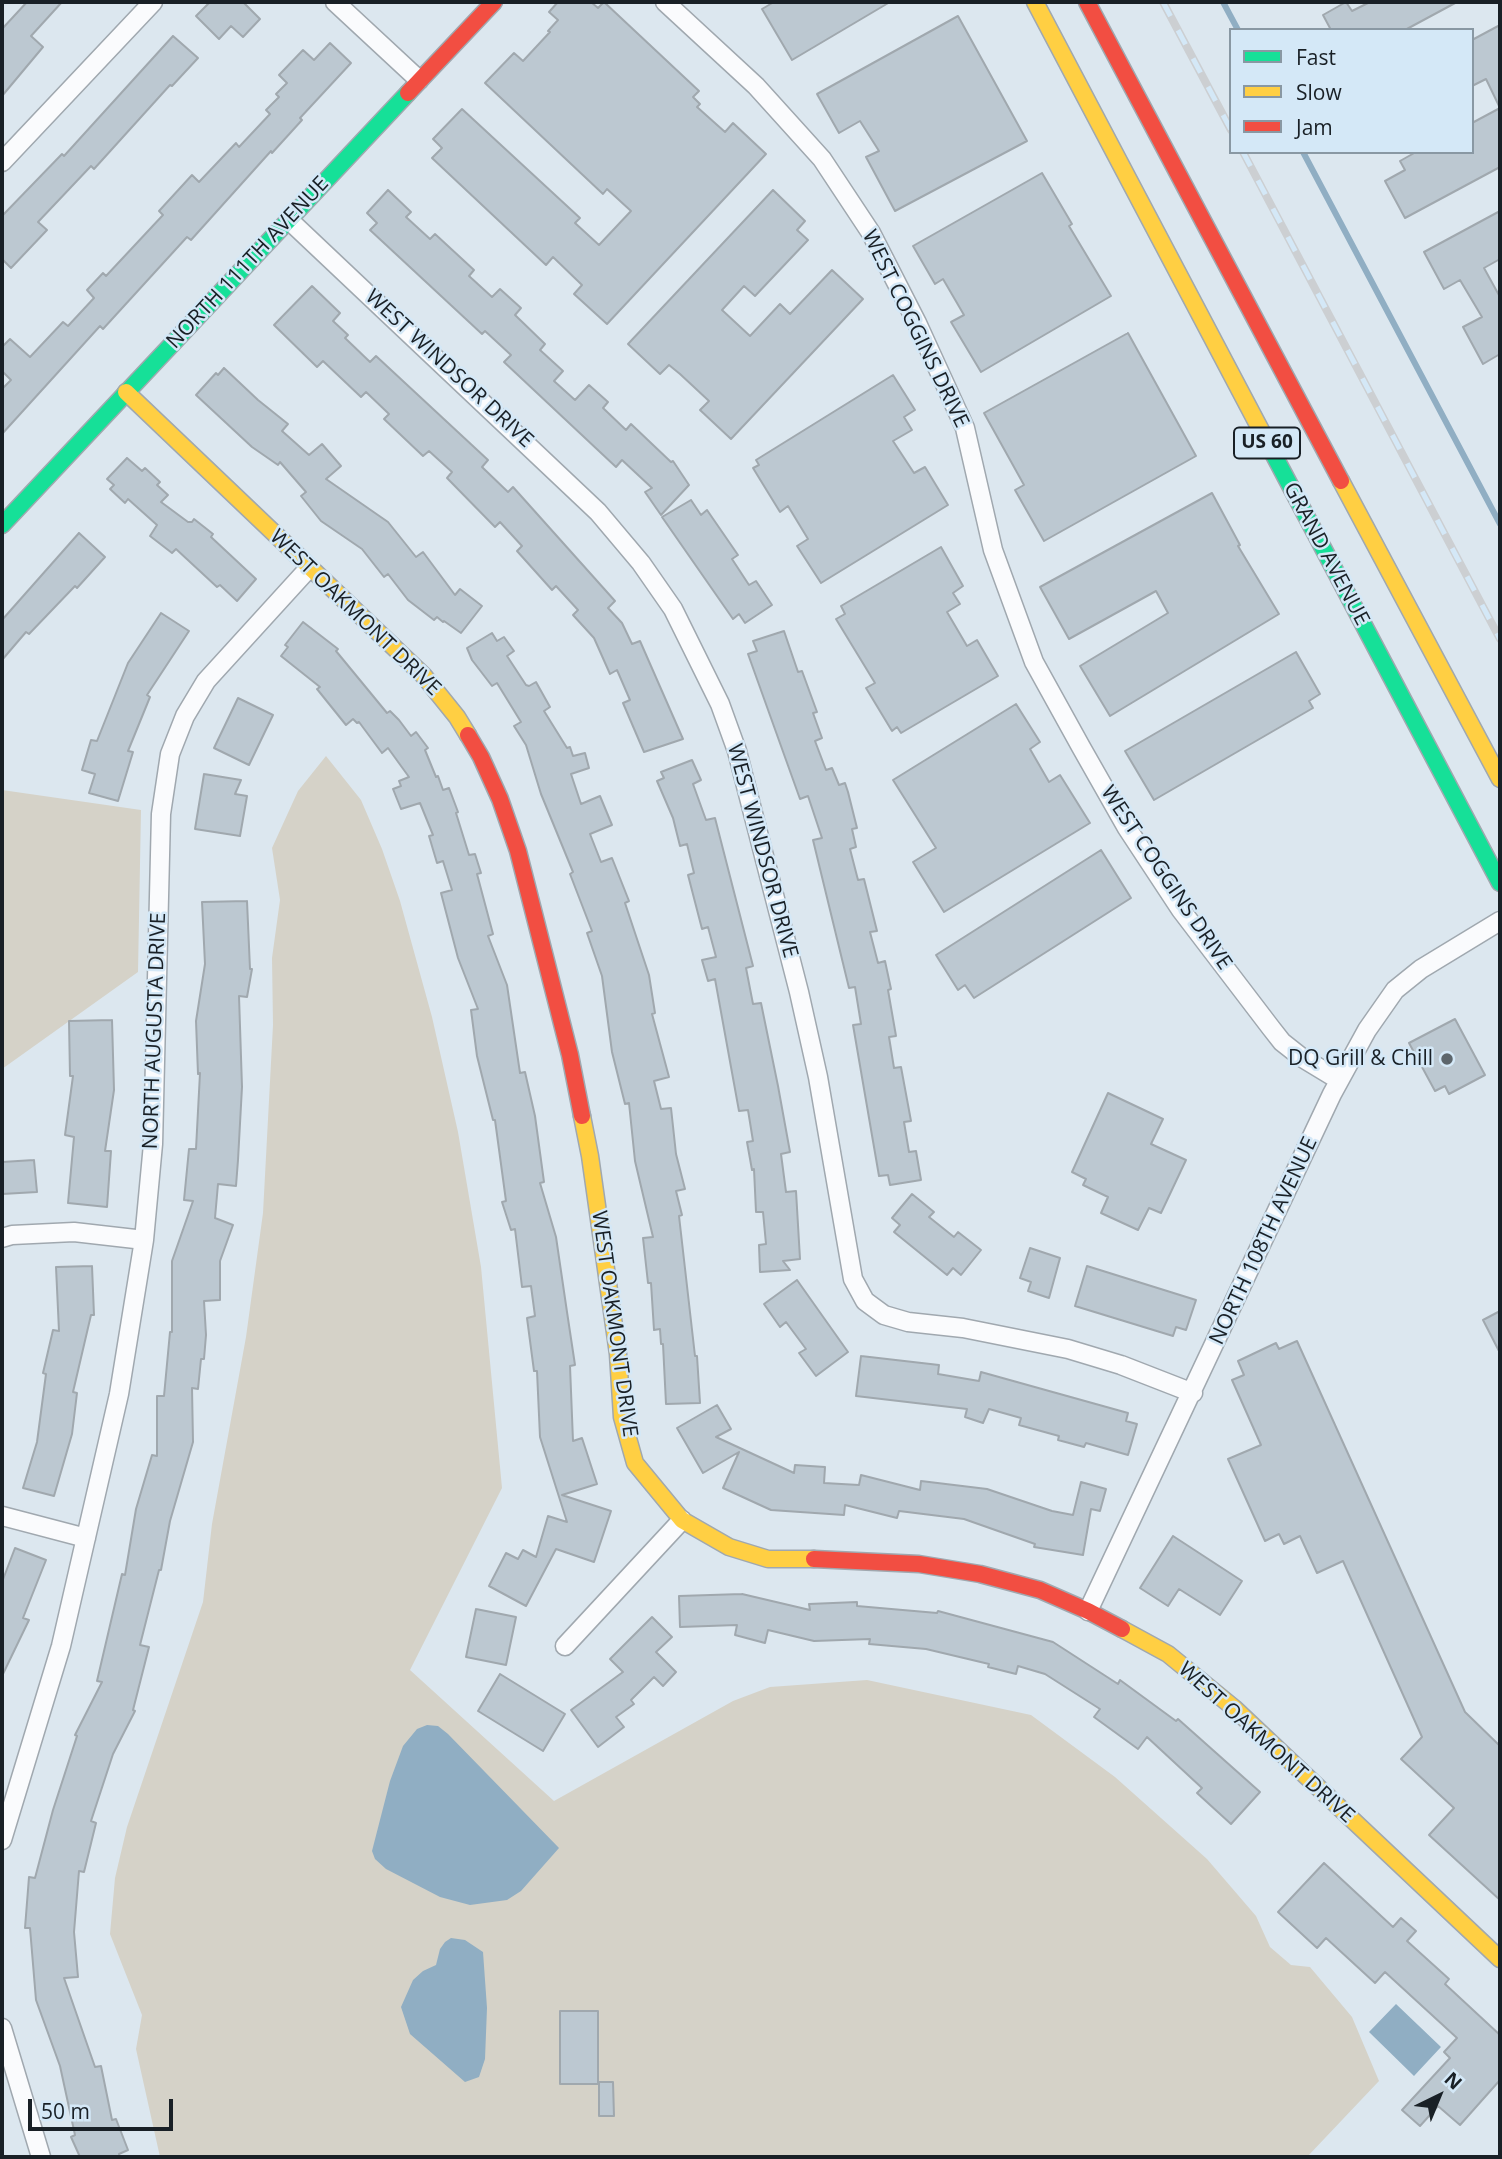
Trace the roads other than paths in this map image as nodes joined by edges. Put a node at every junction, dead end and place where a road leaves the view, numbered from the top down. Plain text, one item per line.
1 (153, 2) edge
2 (335, 2) edge
3 (494, 2) edge
4 (665, 2) edge
5 (1035, 2) edge
6 (1087, 2) edge
7 (418, 80) junction
8 (2, 162) edge
9 (289, 220) junction
10 (126, 392) junction
11 (2, 525) edge
12 (309, 568) junction
13 (1500, 779) edge
14 (1500, 883) edge
15 (1500, 921) edge
16 (1339, 1080) junction
17 (2, 1238) edge
18 (144, 1240) junction
19 (1193, 1394) junction
20 (2, 1516) edge
21 (682, 1520) junction
22 (86, 1538) junction
23 (1088, 1611) junction
24 (565, 1646) dead end
25 (2, 1840) edge
26 (1500, 1959) edge
27 (2, 2028) edge
28 (41, 2157) edge

1 - 8 street
2 - 7 street
3 - 7 main road, NORTH 111TH AVENUE
4 - 16 street, WEST COGGINS DRIVE
5 - 14 main road, GRAND AVENUE / US 60
6 - 13 main road, US 60
7 - 9 main road, NORTH 111TH AVENUE
9 - 10 main road, NORTH 111TH AVENUE
9 - 19 street, WEST WINDSOR DRIVE
10 - 11 main road, NORTH 111TH AVENUE
10 - 12 main road, WEST OAKMONT DRIVE
12 - 18 street, NORTH AUGUSTA DRIVE
12 - 21 main road, WEST OAKMONT DRIVE
15 - 16 street, NORTH 108TH AVENUE
16 - 19 street, NORTH 108TH AVENUE
17 - 18 street
18 - 22 street, NORTH AUGUSTA DRIVE
19 - 23 street, NORTH 108TH AVENUE
20 - 22 street
21 - 23 main road, WEST OAKMONT DRIVE
21 - 24 street
22 - 25 street, NORTH AUGUSTA DRIVE
23 - 26 main road, WEST OAKMONT DRIVE
27 - 28 street

